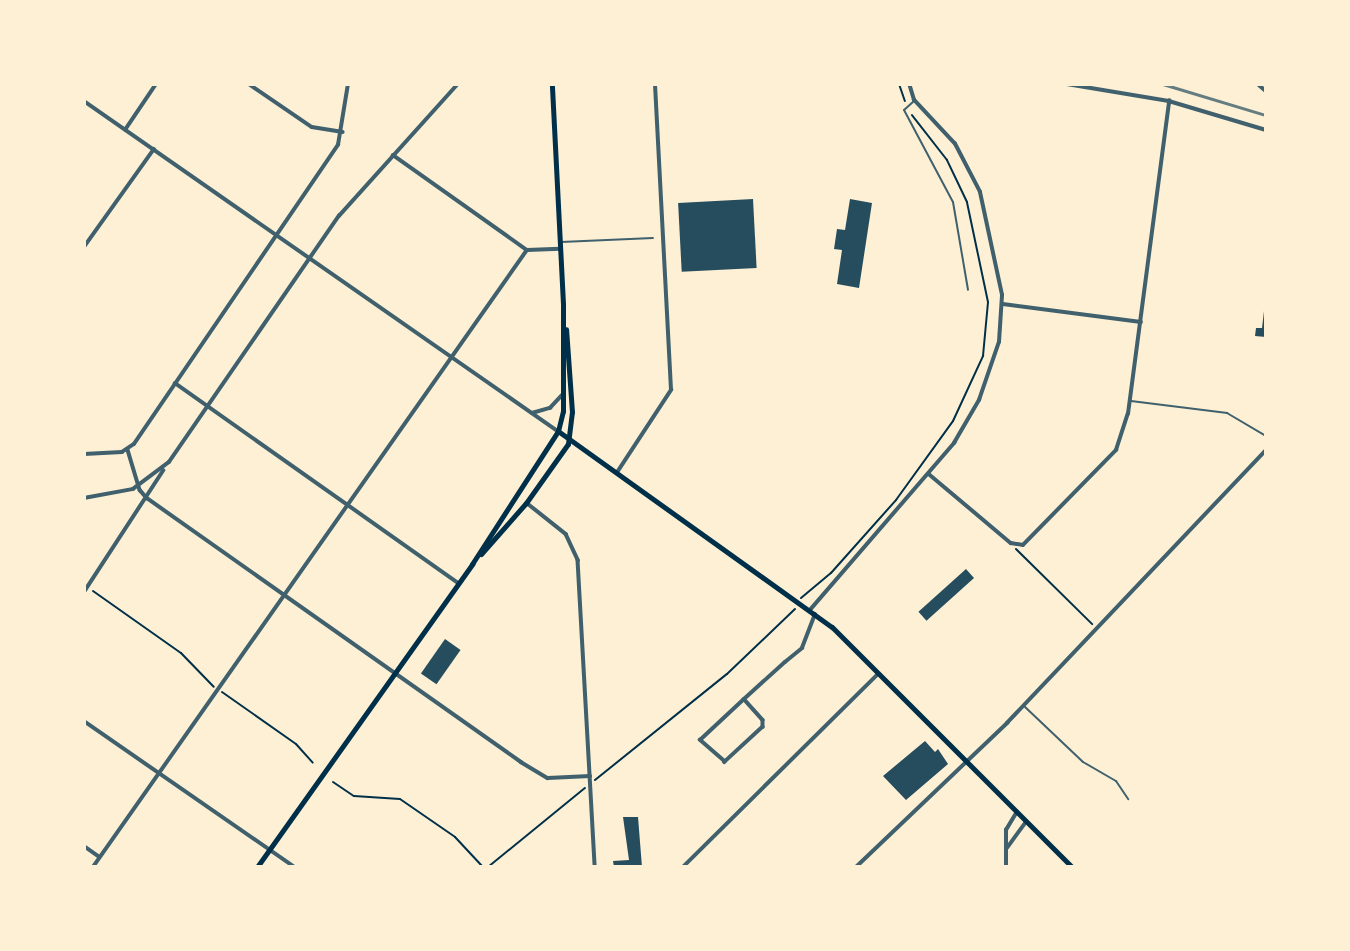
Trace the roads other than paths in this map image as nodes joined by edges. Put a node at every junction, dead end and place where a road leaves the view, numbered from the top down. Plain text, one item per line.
1 (156, 84) edge
2 (248, 84) edge
3 (348, 84) edge
4 (458, 84) edge
5 (552, 84) edge
6 (655, 84) edge
7 (909, 84) edge
8 (1067, 84) edge
9 (1258, 84) edge
10 (1266, 91) edge
11 (914, 100) junction
12 (84, 101) edge
13 (1169, 101) junction
14 (125, 130) junction
15 (1266, 130) edge
16 (343, 132) junction
17 (154, 149) junction
18 (393, 155) junction
19 (276, 234) junction
20 (653, 238) dead end
21 (560, 246) junction
22 (84, 247) edge
23 (527, 250) junction
24 (310, 258) junction
25 (968, 290) dead end
26 (563, 304) junction
27 (1003, 304) junction
28 (1141, 322) junction
29 (454, 359) junction
30 (175, 383) junction
31 (562, 395) junction
32 (1130, 400) junction
33 (208, 406) junction
34 (531, 413) junction
35 (558, 431) junction
36 (1266, 436) edge
37 (569, 439) junction
38 (128, 450) junction
39 (1266, 450) edge
40 (84, 454) edge
41 (165, 467) junction
42 (618, 471) junction
43 (929, 474) junction
44 (139, 487) junction
45 (84, 498) edge
46 (147, 498) junction
47 (526, 503) junction
48 (350, 506) junction
49 (472, 564) junction
50 (458, 583) junction
51 (84, 592) edge
52 (286, 595) junction
53 (813, 612) junction
54 (395, 672) junction
55 (879, 673) junction
56 (744, 699) junction
57 (1023, 705) junction
58 (84, 720) edge
59 (967, 761) junction
60 (159, 773) junction
61 (590, 776) junction
62 (1128, 800) dead end
63 (1017, 812) junction
64 (1026, 822) junction
65 (84, 846) edge
66 (270, 849) junction
67 (1006, 850) junction
68 (100, 857) junction
69 (93, 867) edge
70 (257, 867) edge
71 (295, 867) edge
72 (595, 867) edge
73 (683, 867) edge
74 (856, 867) edge
75 (1006, 867) edge
76 (1072, 867) edge

1 - 14 street
2 - 16 street
3 - 16 street
4 - 18 street
5 - 21 main road
6 - 42 street
7 - 11 street
8 - 13 street
9 - 10 street
11 - 25 lane
11 - 27 street
12 - 14 street
13 - 15 street
13 - 28 street
14 - 17 street
16 - 19 street
17 - 19 street
17 - 22 street
18 - 23 street
18 - 24 street
19 - 24 street
19 - 30 street
20 - 21 lane
21 - 23 street
21 - 26 main road
23 - 29 street
24 - 29 street
24 - 33 street
26 - 31 main road
26 - 37 main road
27 - 28 street
27 - 43 street
28 - 32 street
29 - 34 street
29 - 48 street
30 - 33 street
30 - 38 street
31 - 34 street
31 - 35 main road
32 - 36 lane
32 - 43 street
33 - 41 street
33 - 48 street
34 - 35 street
35 - 37 main road
35 - 49 main road
37 - 42 main road
37 - 47 main road
38 - 40 street
38 - 44 street
39 - 57 street
41 - 44 street
41 - 46 street
42 - 53 main road
43 - 53 street
44 - 45 street
44 - 46 street
46 - 51 street
46 - 52 street
47 - 49 main road
47 - 61 street
48 - 50 street
48 - 52 street
49 - 50 main road
50 - 54 main road
52 - 54 street
52 - 60 street
53 - 55 main road
53 - 56 street
54 - 61 street
54 - 66 main road
55 - 59 main road
55 - 73 street
56 - 56 street
57 - 59 street
57 - 62 lane
58 - 60 street
59 - 63 main road
59 - 74 street
60 - 66 street
60 - 68 street
61 - 72 street
63 - 64 main road
63 - 67 street
64 - 67 street
64 - 76 main road
65 - 68 street
66 - 70 main road
66 - 71 street
67 - 75 street
68 - 69 street

